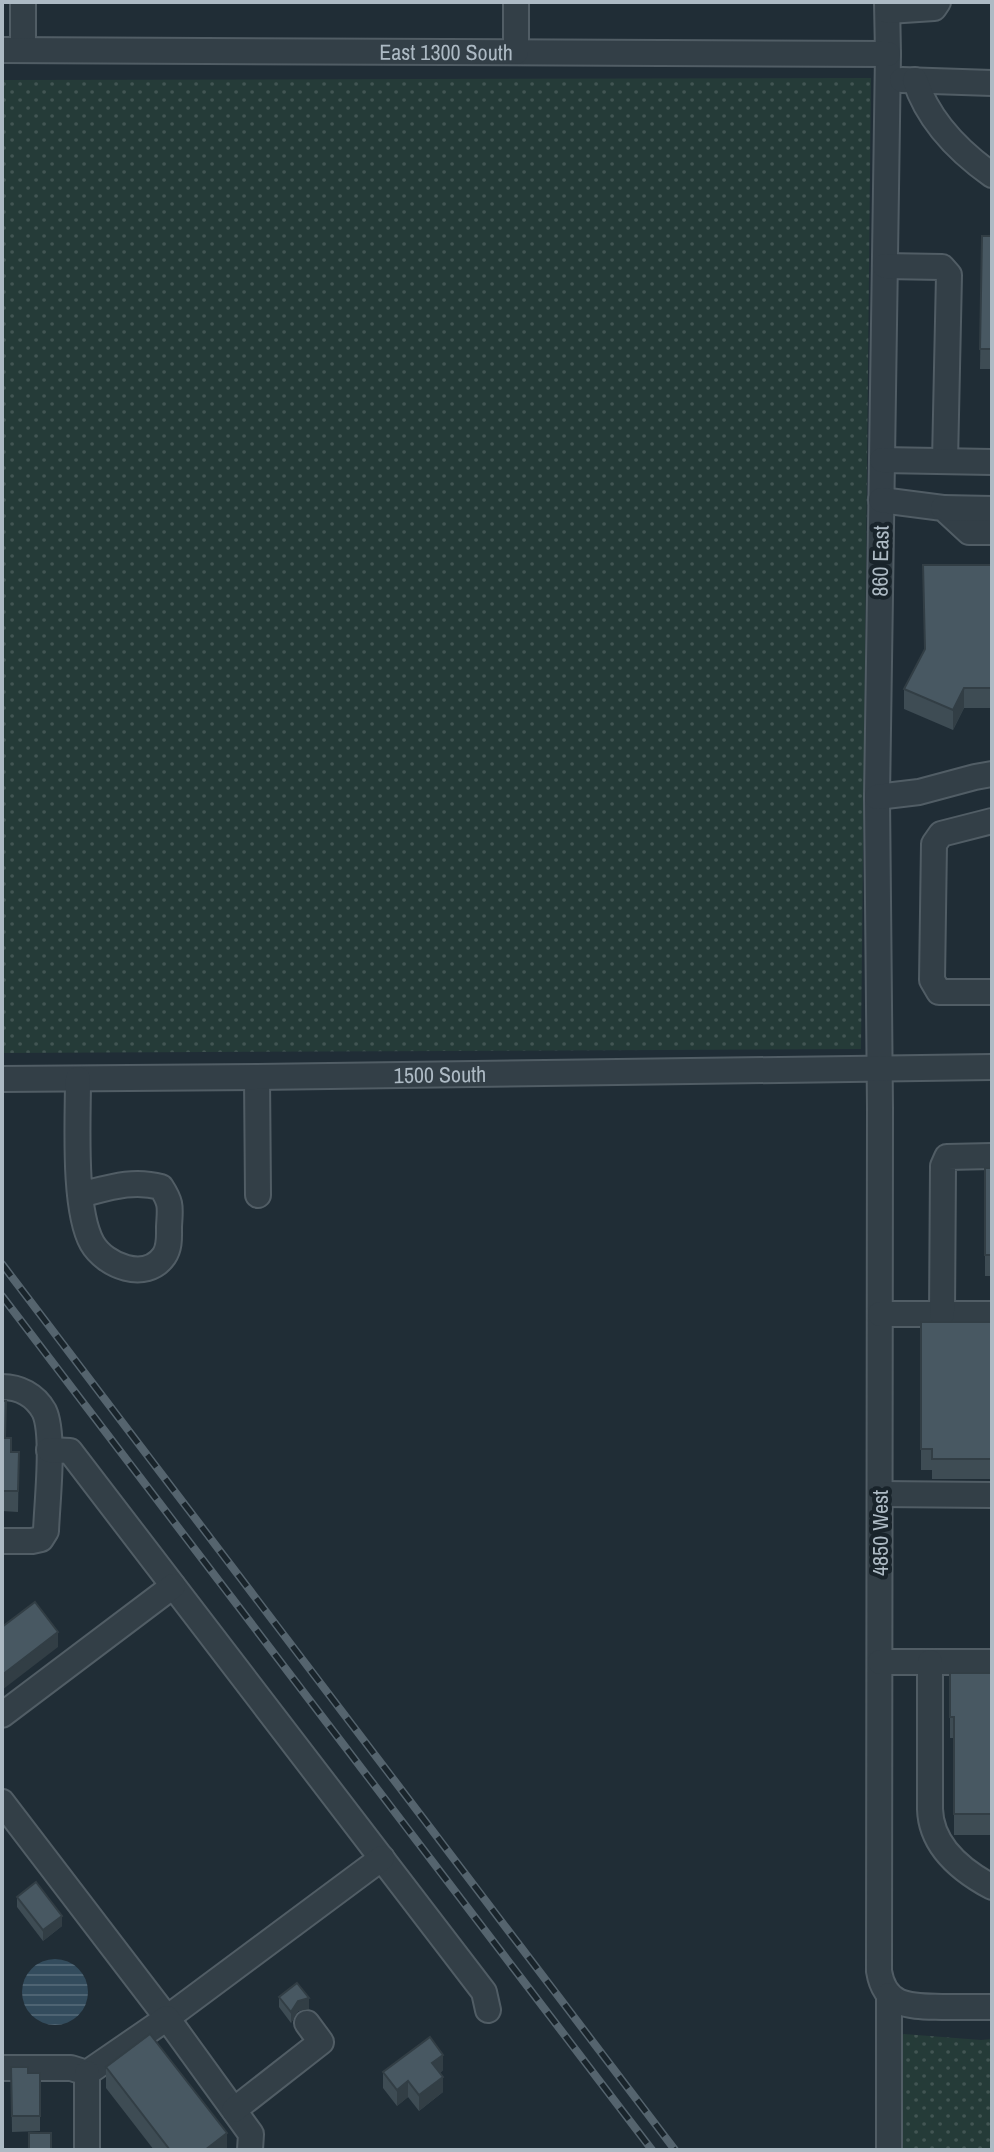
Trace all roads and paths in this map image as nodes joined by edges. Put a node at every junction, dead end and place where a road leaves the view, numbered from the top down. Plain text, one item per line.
1 (23, 2) edge
2 (516, 2) edge
3 (938, 2) edge
4 (888, 7) edge
5 (13, 50) edge
6 (516, 52) junction
7 (888, 54) junction
8 (888, 79) junction
9 (915, 80) junction
10 (992, 83) edge
11 (992, 175) edge
12 (885, 266) junction
13 (882, 460) junction
14 (945, 461) junction
15 (992, 462) edge
16 (881, 500) junction
17 (943, 508) junction
18 (992, 509) edge
19 (992, 532) edge
20 (992, 774) edge
21 (877, 797) junction
22 (992, 821) edge
23 (992, 992) edge
24 (992, 1067) edge
25 (879, 1068) junction
26 (257, 1077) junction
27 (2, 1079) edge
28 (78, 1079) junction
29 (992, 1156) edge
30 (80, 1195) dead end
31 (258, 1195) dead end
32 (880, 1314) junction
33 (942, 1314) junction
34 (992, 1314) edge
35 (2, 1387) edge
36 (49, 1450) junction
37 (880, 1494) junction
38 (992, 1495) edge
39 (2, 1541) edge
40 (173, 1586) junction
41 (880, 1662) junction
42 (930, 1662) junction
43 (992, 1662) edge
44 (2, 1715) edge
45 (2, 1802) edge
46 (382, 1858) junction
47 (992, 1887) edge
48 (889, 1995) junction
49 (992, 2007) edge
50 (488, 2010) dead end
51 (167, 2018) junction
52 (307, 2023) dead end
53 (2, 2068) edge
54 (87, 2073) junction
55 (234, 2110) junction
56 (87, 2150) edge
57 (250, 2150) edge
58 (889, 2150) edge

1 - 5 street
2 - 6 street
3 - 4 street
4 - 7 street, 860 East
5 - 6 street, East 1300 South
6 - 7 street, East 1300 South
7 - 8 street, 860 East
8 - 9 street
8 - 12 street, 860 East
9 - 10 street
9 - 11 street
12 - 13 street, 860 East
12 - 14 street
13 - 14 street
13 - 16 street, 860 East
14 - 15 street
16 - 17 street
16 - 21 street, 860 East
17 - 18 street
17 - 19 street
20 - 21 street
21 - 25 street, 860 East
22 - 23 street
24 - 25 street, 1500 South
25 - 26 street, 1500 South
25 - 32 street, 4850 West
26 - 28 street, 1500 South
26 - 31 street
27 - 28 street, 1500 South
28 - 30 street
29 - 33 street
32 - 33 street
32 - 37 street, 4850 West
33 - 34 street
35 - 36 street
36 - 39 street
36 - 40 street
37 - 38 street
37 - 41 street, 4850 West
40 - 44 street
40 - 46 street
41 - 42 street
41 - 48 street, 4850 West
42 - 43 street
42 - 47 street
45 - 51 street
46 - 50 street
46 - 51 street
48 - 49 street
48 - 58 street, 4850 West
51 - 54 street
51 - 55 street
52 - 55 street
53 - 54 street
54 - 56 street
55 - 57 street

